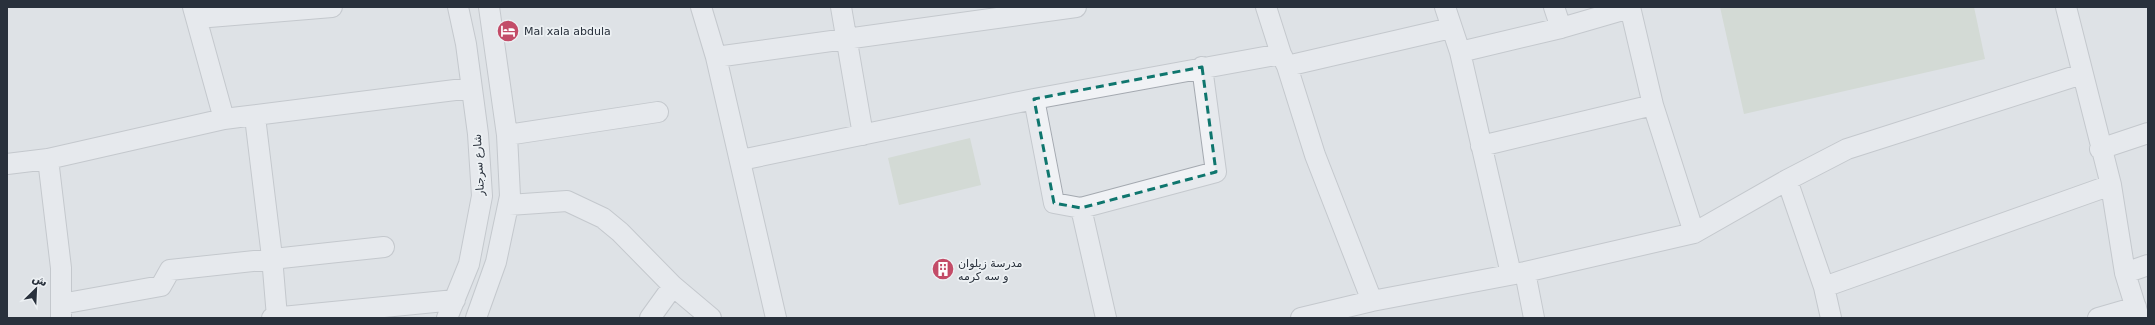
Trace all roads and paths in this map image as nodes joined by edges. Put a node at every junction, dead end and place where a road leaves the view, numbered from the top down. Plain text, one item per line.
1 (332, 7) edge
2 (458, 7) edge
3 (489, 7) edge
4 (701, 7) edge
5 (841, 7) edge
6 (1266, 7) edge
7 (1445, 7) edge
8 (1554, 7) edge
9 (2066, 7) edge
10 (1065, 8) edge
11 (1630, 8) edge
12 (195, 12) edge
13 (982, 13) edge
14 (1451, 28) junction
15 (1561, 28) junction
16 (847, 40) junction
17 (1460, 52) junction
18 (716, 57) junction
19 (1284, 60) junction
20 (1202, 67) junction
21 (2082, 74) junction
22 (471, 88) junction
23 (1034, 100) junction
24 (1654, 105) junction
25 (658, 112) dead end
26 (255, 117) junction
27 (224, 119) junction
28 (2148, 133) edge
29 (507, 135) junction
30 (863, 135) junction
31 (1481, 146) junction
32 (2100, 149) junction
33 (48, 159) junction
34 (741, 160) junction
35 (7, 164) edge
36 (1787, 180) junction
37 (2111, 185) junction
38 (509, 205) junction
39 (1081, 208) junction
40 (1694, 232) junction
41 (384, 247) dead end
42 (272, 257) junction
43 (2148, 265) edge
44 (1518, 273) junction
45 (2125, 273) junction
46 (673, 286) junction
47 (1824, 288) junction
48 (455, 300) junction
49 (1372, 301) junction
50 (61, 311) edge
51 (2137, 312) edge
52 (274, 318) edge
53 (447, 318) edge
54 (476, 318) edge
55 (650, 318) edge
56 (711, 318) edge
57 (776, 318) edge
58 (1106, 318) edge
59 (1301, 318) edge
60 (1534, 318) edge
61 (1831, 318) edge
62 (2098, 318) edge

1 - 12 street
2 - 22 street, شارع سرجنار
3 - 29 street
4 - 18 street
5 - 16 street
6 - 19 street
7 - 14 street
8 - 15 street
9 - 21 street
10 - 13 street
11 - 15 street
11 - 24 street
12 - 27 street
13 - 16 street
14 - 17 street
14 - 19 street
15 - 17 street
16 - 18 street
16 - 30 street
17 - 31 street
18 - 34 street
19 - 20 street
19 - 49 street
20 - 23 street
20 - 39 street
21 - 32 street
21 - 36 street
22 - 26 street
22 - 48 street, شارع سرجنار
23 - 30 street
23 - 39 street
24 - 31 street
24 - 40 street
25 - 29 street
26 - 27 street
26 - 42 street
27 - 33 street
28 - 32 street
29 - 38 street
30 - 34 street
31 - 44 street
32 - 37 street
33 - 35 street
33 - 50 street
34 - 57 street
36 - 40 street
36 - 47 street
37 - 45 street
37 - 47 street
38 - 46 street
38 - 54 street
39 - 58 street
40 - 44 street
41 - 42 street
42 - 50 street
42 - 52 street
43 - 45 street
44 - 49 street
44 - 60 street
45 - 51 street
46 - 55 street
46 - 56 street
47 - 61 street
48 - 52 street
48 - 53 street, شارع سرجنار
49 - 59 street
51 - 62 street

